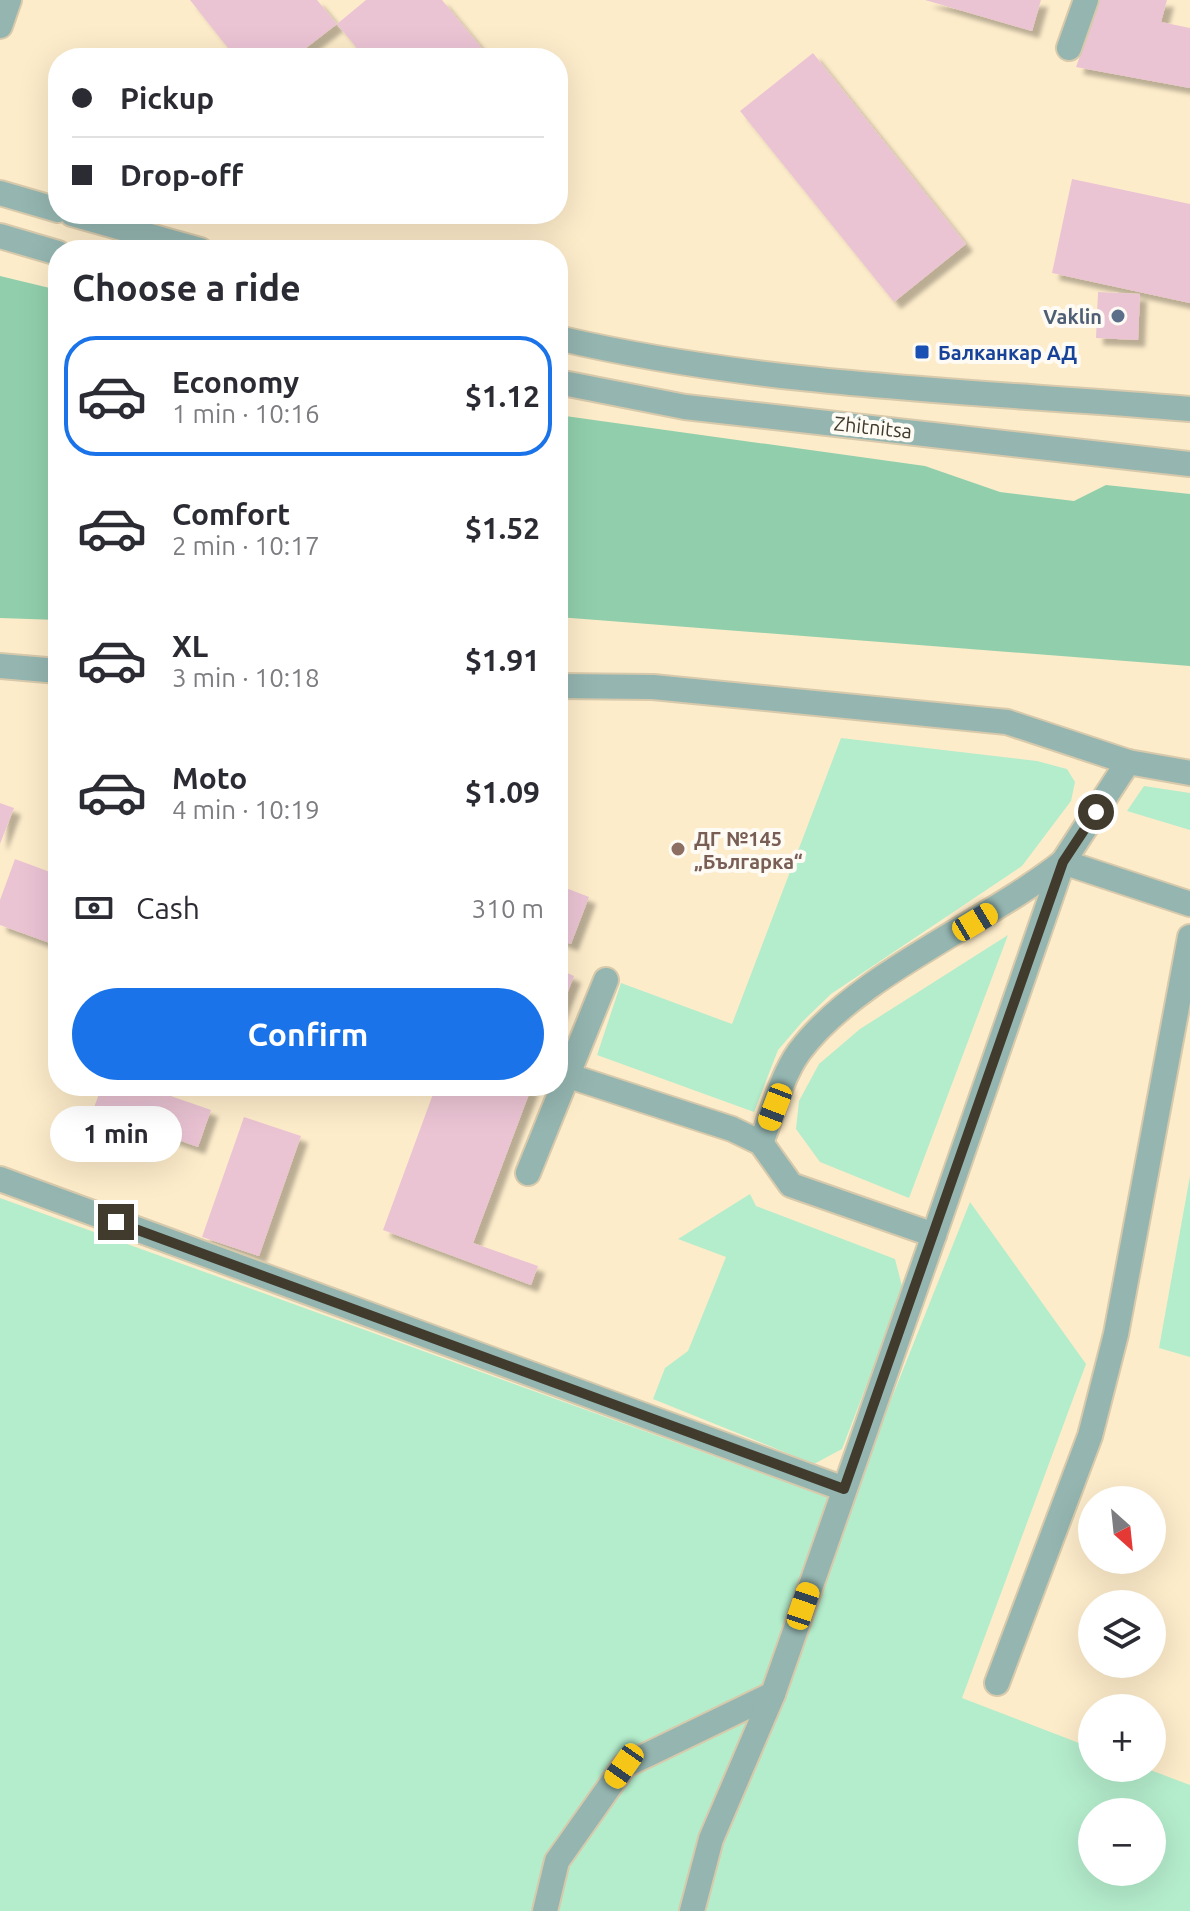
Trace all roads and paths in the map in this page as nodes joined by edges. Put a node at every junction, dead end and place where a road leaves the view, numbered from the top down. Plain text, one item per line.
1 (9, 0) edge
2 (1086, 0) edge
3 (0, 26) edge
4 (1069, 48) dead end
5 (0, 193) edge
6 (48, 207) edge
7 (108, 224) edge
8 (0, 236) edge
9 (164, 240) edge
10 (48, 250) edge
11 (568, 340) edge
12 (568, 384) edge
13 (1190, 409) edge
14 (1190, 464) edge
15 (0, 666) edge
16 (48, 670) edge
17 (568, 686) edge
18 (1128, 762) junction
19 (1190, 773) edge
20 (1063, 862) junction
21 (1190, 904) edge
22 (1190, 937) edge
23 (606, 980) dead end
24 (568, 1070) edge
25 (568, 1076) edge
26 (558, 1096) edge
27 (761, 1143) junction
28 (528, 1173) dead end
29 (0, 1179) edge
30 (934, 1235) junction
31 (844, 1489) junction
32 (997, 1683) dead end
33 (773, 1694) junction
34 (545, 1911) edge
35 (692, 1911) edge

1 - 3 street
2 - 4 street
5 - 6 street
7 - 9 street
8 - 10 street
11 - 13 street, Zhitnitsa
12 - 14 street, Zhitnitsa
15 - 16 street
17 - 18 street
18 - 19 street
18 - 20 street
20 - 21 street
20 - 27 street
20 - 30 street
22 - 32 street
23 - 24 street
25 - 27 street
26 - 28 street
27 - 30 street
29 - 31 street
30 - 31 street
31 - 33 street
33 - 34 street
33 - 35 street

